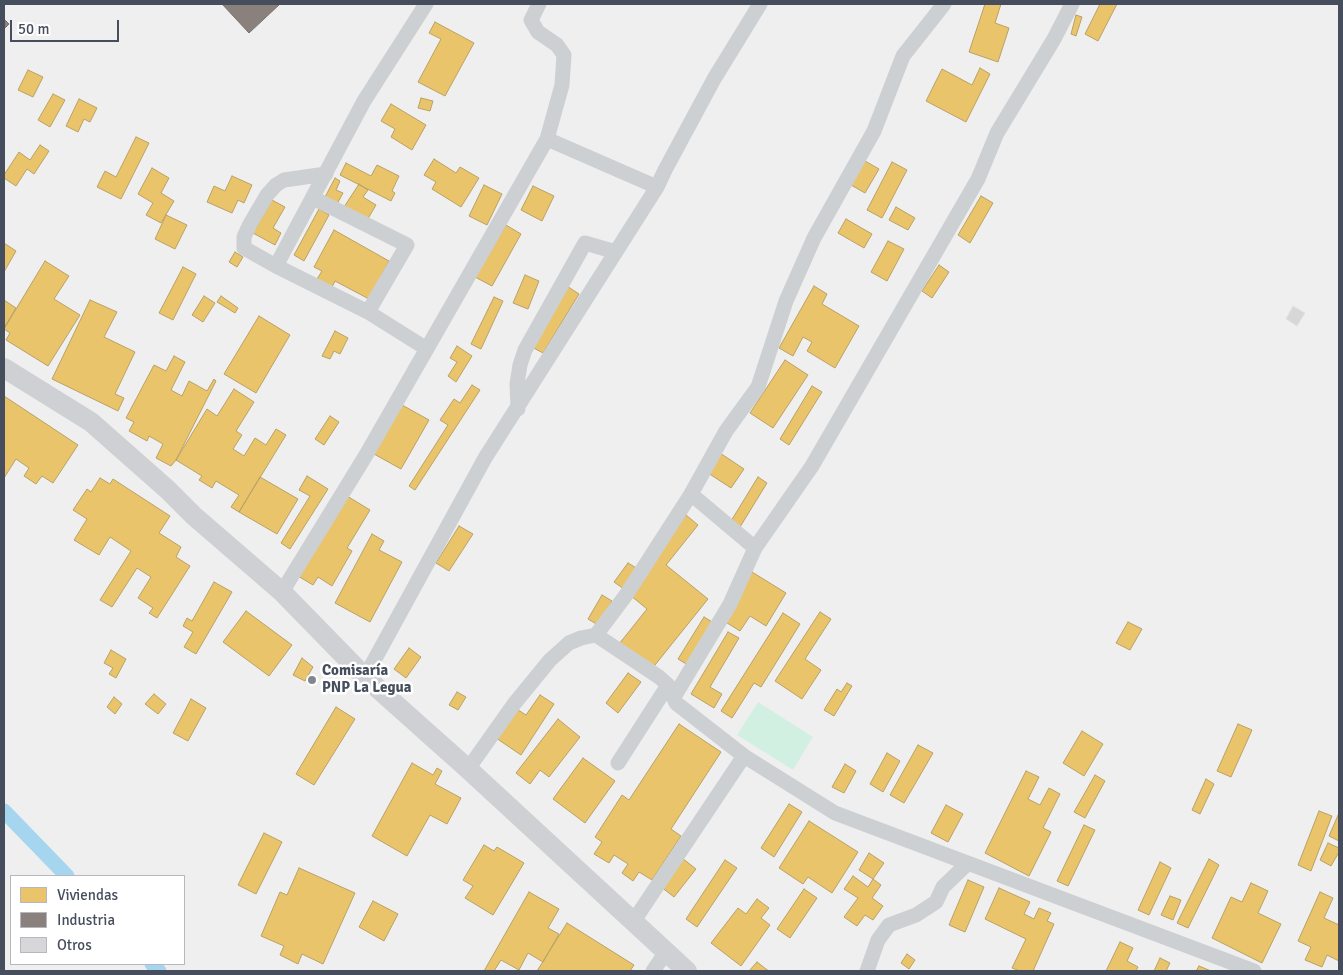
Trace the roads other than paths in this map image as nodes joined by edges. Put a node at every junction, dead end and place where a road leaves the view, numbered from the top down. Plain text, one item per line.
1 (426, 4) edge
2 (539, 4) edge
3 (760, 4) edge
4 (944, 4) edge
5 (1072, 4) edge
6 (547, 139) junction
7 (326, 174) junction
8 (657, 187) junction
9 (313, 198) junction
10 (616, 252) junction
11 (276, 266) junction
12 (368, 312) junction
13 (427, 348) junction
14 (4, 368) edge
15 (518, 409) junction
16 (691, 494) junction
17 (755, 548) junction
18 (282, 592) junction
19 (596, 635) junction
20 (365, 677) junction
21 (671, 691) junction
22 (744, 756) junction
23 (618, 764) dead end
24 (468, 769) junction
25 (967, 864) junction
26 (633, 922) junction
27 (666, 952) junction
28 (653, 971) edge
29 (687, 971) edge
30 (867, 971) edge
31 (1254, 971) edge

1 - 7 street
2 - 6 street
3 - 8 street
4 - 16 street
5 - 17 street
6 - 8 street
6 - 13 street
7 - 9 street
7 - 11 street
8 - 10 street
9 - 11 street
9 - 12 street
10 - 15 street
10 - 15 street
11 - 12 street
12 - 13 street
13 - 18 street
14 - 18 main road
15 - 20 street
16 - 17 street
16 - 19 street
17 - 21 street
18 - 20 main road
19 - 21 street
19 - 24 street
20 - 24 main road
21 - 22 street
21 - 23 street
22 - 25 street
22 - 26 street
24 - 26 main road
25 - 30 street
25 - 31 street
26 - 27 main road
27 - 28 street
27 - 29 main road

